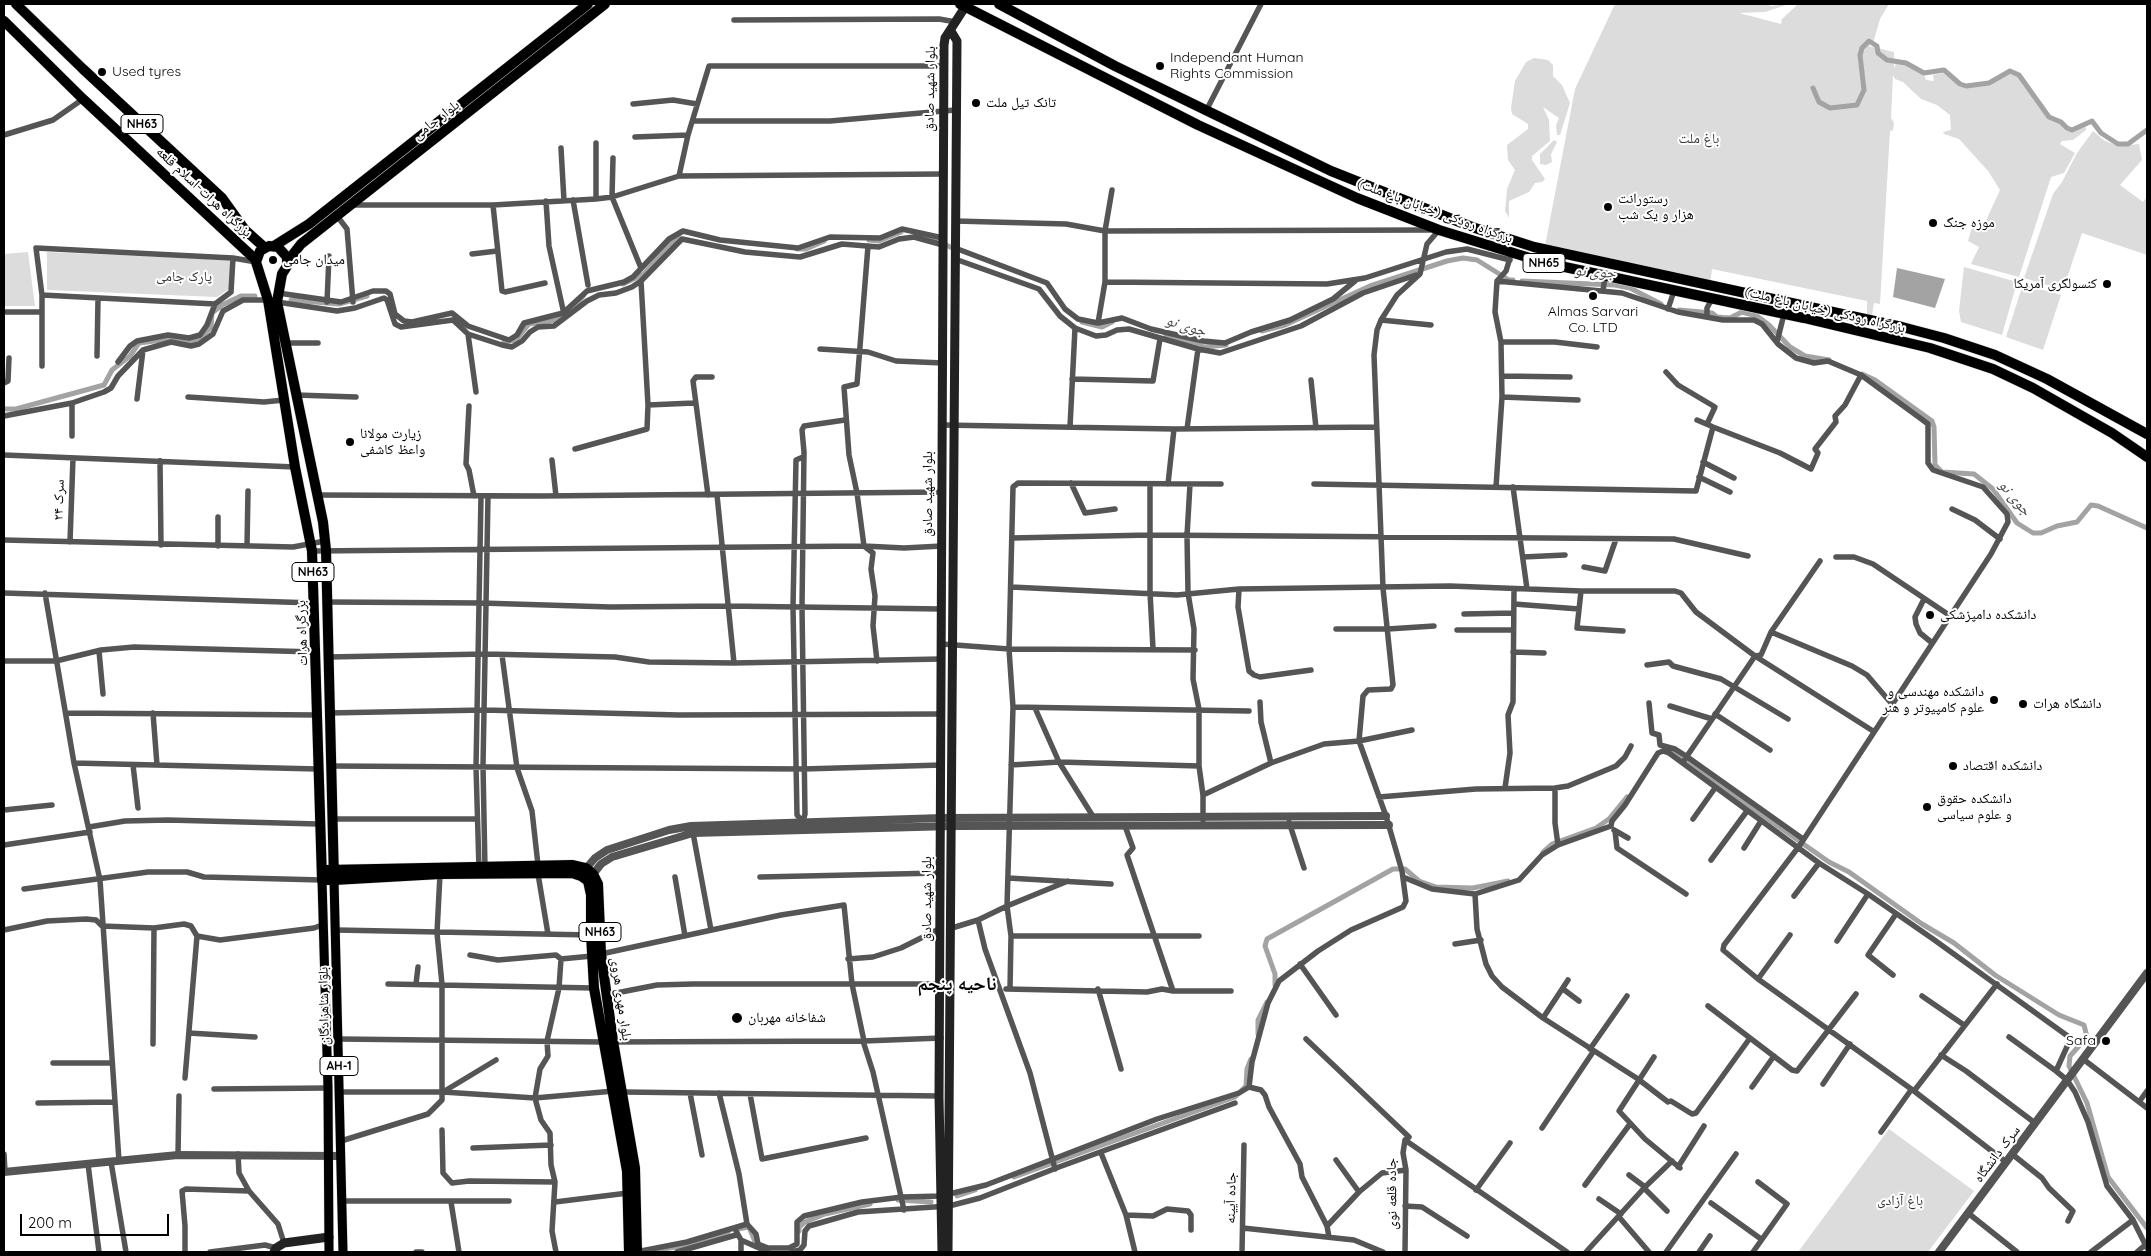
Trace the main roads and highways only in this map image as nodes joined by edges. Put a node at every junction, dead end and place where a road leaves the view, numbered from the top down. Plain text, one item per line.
1 (16, 4) edge
2 (588, 4) edge
3 (606, 4) edge
4 (998, 4) edge
5 (964, 5) edge
6 (4, 21) edge
7 (951, 31) junction
8 (269, 247) junction
9 (287, 262) junction
10 (256, 264) junction
11 (282, 274) junction
12 (274, 299) junction
13 (2147, 433) edge
14 (2147, 457) edge
15 (315, 636) junction
16 (327, 636) junction
17 (482, 869) junction
18 (321, 875) junction
19 (334, 875) junction
20 (587, 875) junction
21 (597, 955) junction
22 (608, 1042) junction
23 (618, 1092) junction
24 (945, 1195) junction
25 (945, 1206) junction
26 (329, 1237) junction
27 (278, 1248) edge
28 (329, 1252) edge
29 (343, 1252) edge
30 (634, 1252) edge
31 (942, 1252) edge
32 (948, 1252) edge

1 - 8 highway, بزرگراه هرات-اسلام قلعه / NH63
2 - 8 highway, بلوار جامی
3 - 9 highway, بلوار جامی
4 - 13 highway, بزرگراه رودکی (خیابان باغ ملت)
5 - 7 main road
5 - 14 highway, بزرگراه رودکی (خیابان باغ ملت) / NH65
6 - 10 highway, بزرگراه هرات-اسلام قلعه / NH63
7 - 24 main road, بلوار شهید صادق
7 - 24 main road, بلوار شهید صادق
8 - 9 highway, NH63
8 - 10 highway
9 - 11 highway, NH63
10 - 11 highway
10 - 12 highway, بزرگراه هرات / NH63
11 - 12 highway, بزرگراه هرات / NH63
12 - 15 highway, بزرگراه هرات / NH63
12 - 16 highway, بزرگراه هرات / NH63
15 - 16 highway
15 - 18 highway, بزرگراه هرات / NH63
16 - 19 highway, بزرگراه هرات / NH63
17 - 19 highway
17 - 19 highway
17 - 20 highway
18 - 19 highway
18 - 26 main road, بلوار شاهزادگان / AH-1
19 - 29 main road, بلوار شاهزادگان / AH-1
20 - 21 highway, بلوار مهری هروی / NH63
20 - 21 highway, بلوار مهری هروی / NH63
21 - 22 highway, بلوار مهری هروی / NH63
21 - 22 highway, بلوار مهری هروی / NH63
22 - 23 highway, بلوار مهری هروی / NH63
23 - 30 highway, بلوار مهری هروی / NH63
23 - 30 highway, بلوار مهری هروی / NH63
24 - 25 main road, بلوار شهید صادق
25 - 31 main road, بلوار شهید صادق
25 - 32 main road, بلوار شهید صادق
26 - 27 main road
26 - 28 main road, بلوار شاهزادگان / AH-1

